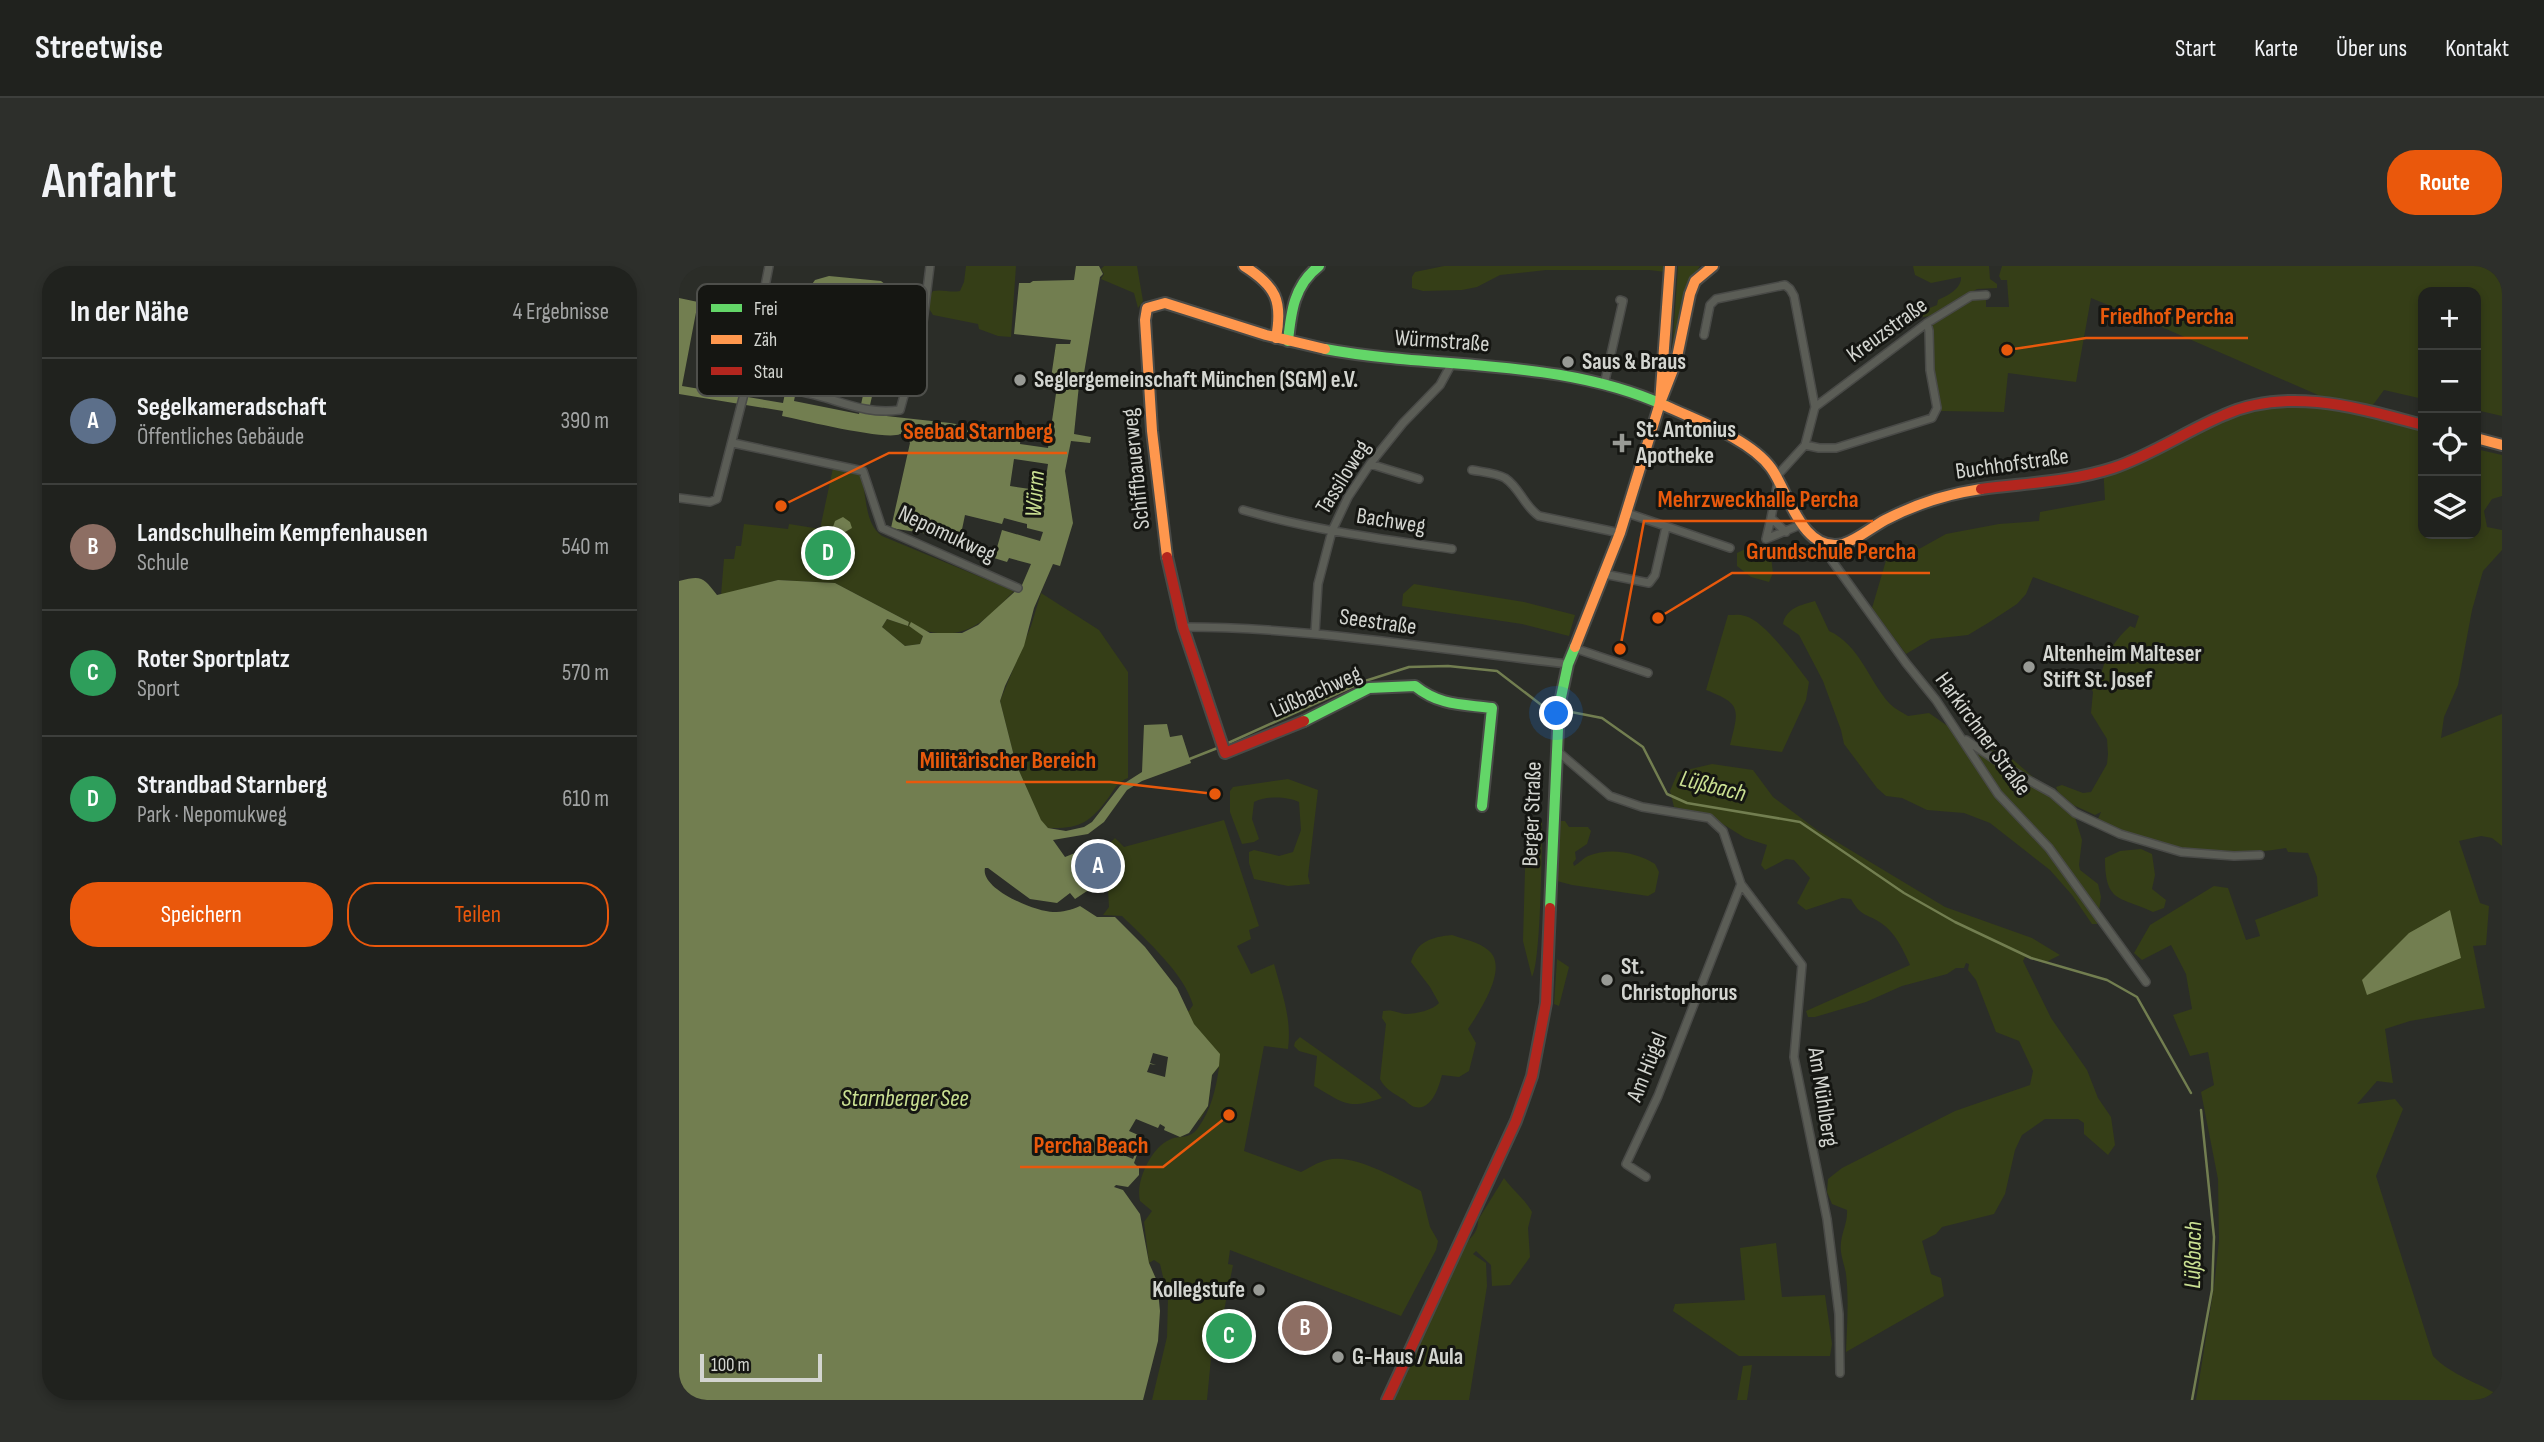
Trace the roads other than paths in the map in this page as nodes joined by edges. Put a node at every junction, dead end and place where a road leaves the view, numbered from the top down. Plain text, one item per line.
1 (769, 266) edge
2 (930, 266) edge
3 (1244, 266) edge
4 (1319, 266) edge
5 (1670, 266) edge
6 (1713, 266) edge
7 (765, 284) edge
8 (927, 290) edge
9 (1986, 295) dead end
10 (1620, 300) dead end
11 (1927, 323) junction
12 (1704, 335) dead end
13 (1282, 340) junction
14 (1453, 363) junction
15 (1604, 385) junction
16 (744, 396) edge
17 (816, 396) edge
18 (904, 396) edge
19 (826, 398) joint
20 (1660, 403) junction
21 (1815, 407) junction
22 (2418, 424) edge
23 (2481, 439) edge
24 (733, 443) junction
25 (1805, 445) junction
26 (2502, 445) edge
27 (1370, 464) junction
28 (1472, 470) dead end
29 (1419, 479) dead end
30 (1777, 479) junction
31 (679, 498) edge
32 (1243, 510) dead end
33 (1626, 513) junction
34 (1772, 518) junction
35 (1800, 525) junction
36 (1665, 527) junction
37 (1332, 531) junction
38 (1786, 532) junction
39 (1620, 533) junction
40 (1817, 540) junction
41 (1730, 548) dead end
42 (1452, 550) dead end
43 (1604, 574) junction
44 (1018, 587) dead end
45 (1183, 627) junction
46 (1315, 633) junction
47 (1574, 648) junction
48 (1568, 664) junction
49 (1648, 673) dead end
50 (1962, 738) junction
51 (1556, 750) junction
52 (1225, 753) joint
53 (1482, 806) dead end
54 (2260, 855) dead end
55 (1741, 884) junction
56 (2146, 982) dead end
57 (1646, 1177) dead end
58 (1840, 1373) dead end
59 (1387, 1400) edge

1 - 7 street
2 - 8 street
3 - 13 main road
4 - 13 main road
5 - 20 main road, Berger Straße
6 - 20 main road
9 - 11 street, Kreuzstraße
10 - 15 street
11 - 21 street, Kreuzstraße
11 - 25 street
12 - 21 street
13 - 14 main road, Würmstraße
13 - 45 main road, Schiffbauerweg
14 - 15 main road, Würmstraße
14 - 27 street, Tassiloweg
15 - 20 main road, Würmstraße
16 - 24 street
17 - 19 street
18 - 19 street
20 - 30 main road
20 - 33 main road, Berger Straße
21 - 25 street
22 - 40 main road, Buchhofstraße
23 - 26 main road
24 - 31 street
24 - 44 street, Nepomukweg
25 - 30 street
27 - 29 street
27 - 37 street, Tassiloweg
28 - 39 street
30 - 34 street
30 - 35 main road
32 - 37 street, Bachweg
33 - 36 street
33 - 39 main road, Berger Straße
34 - 38 street
34 - 38 street
35 - 38 street
35 - 40 main road
36 - 41 street
36 - 43 street
37 - 42 street, Bachweg
37 - 46 street, Tassiloweg
39 - 43 main road, Berger Straße
40 - 50 street, Harkirchner Straße
43 - 47 main road, Berger Straße
45 - 46 street, Seestraße
45 - 52 main road, Schiffbauerweg
46 - 48 street, Seestraße
47 - 48 main road, Berger Straße
47 - 49 street
48 - 51 main road, Berger Straße
50 - 54 street
50 - 56 street, Harkirchner Straße
51 - 55 street, Am Mühlberg
51 - 59 main road, Berger Straße
52 - 53 main road, Lüßbachweg
55 - 57 street, Am Hügel
55 - 58 street, Am Mühlberg

